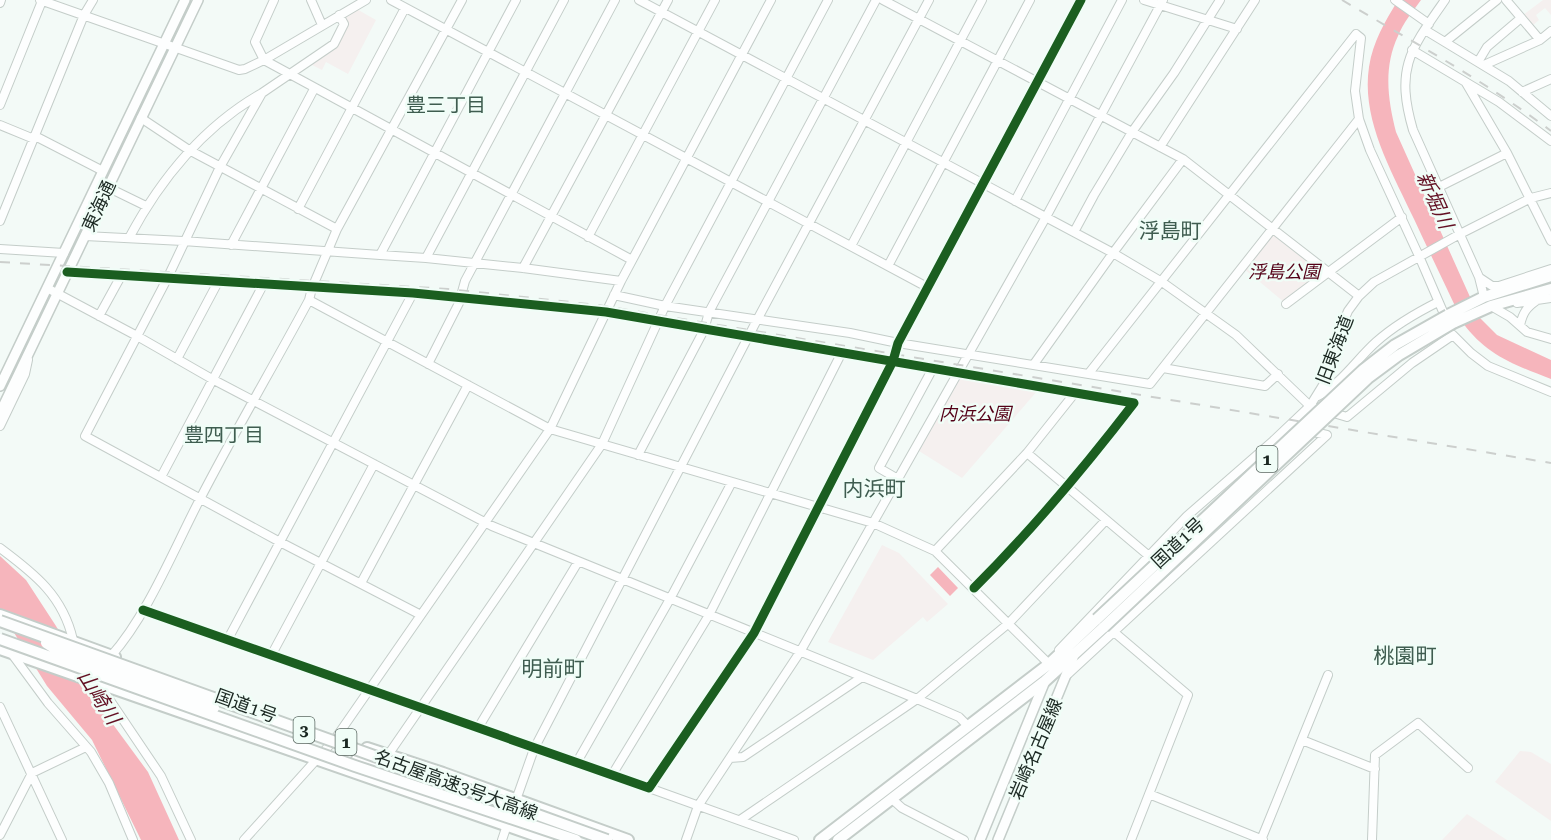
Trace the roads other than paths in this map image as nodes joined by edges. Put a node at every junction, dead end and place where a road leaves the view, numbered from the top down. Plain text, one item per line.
1 (41, 0) edge
2 (93, 0) edge
3 (185, 0) edge
4 (198, 0) edge
5 (274, 0) edge
6 (311, 0) edge
7 (366, 0) edge
8 (391, 0) edge
9 (462, 0) edge
10 (516, 0) edge
11 (564, 0) edge
12 (615, 0) edge
13 (639, 0) edge
14 (668, 0) edge
15 (715, 0) edge
16 (771, 0) edge
17 (828, 0) edge
18 (876, 0) edge
19 (883, 0) edge
20 (928, 0) edge
21 (982, 0) edge
22 (1030, 0) edge
23 (1082, 0) edge
24 (1122, 0) edge
25 (1144, 0) edge
26 (1220, 0) edge
27 (1256, 0) edge
28 (1395, 0) edge
29 (1445, 0) edge
30 (1497, 0) edge
31 (1507, 1) edge
32 (1161, 3) edge
33 (405, 8) junction
34 (662, 12) junction
35 (84, 15) junction
36 (339, 15) junction
37 (1521, 18) junction
38 (919, 19) junction
39 (1206, 20) junction
40 (322, 25) junction
41 (1427, 27) junction
42 (446, 29) junction
43 (1237, 29) junction
44 (1551, 31) edge
45 (698, 32) junction
46 (1540, 40) junction
47 (960, 41) junction
48 (1445, 42) junction
49 (165, 43) junction
50 (175, 47) junction
51 (1412, 50) junction
52 (488, 52) junction
53 (742, 55) junction
54 (264, 60) junction
55 (998, 61) junction
56 (1481, 63) junction
57 (525, 72) junction
58 (287, 74) junction
59 (787, 79) junction
60 (1551, 80) edge
61 (1037, 82) junction
62 (1466, 83) junction
63 (314, 89) junction
64 (1522, 92) junction
65 (262, 93) junction
66 (565, 93) junction
67 (824, 99) junction
68 (1069, 99) junction
69 (0, 105) edge
70 (351, 109) junction
71 (606, 115) junction
72 (1100, 116) junction
73 (1551, 116) edge
74 (141, 118) junction
75 (1359, 119) junction
76 (863, 120) junction
77 (0, 125) edge
78 (391, 130) junction
79 (1132, 132) junction
80 (643, 135) junction
81 (34, 138) junction
82 (1551, 141) edge
83 (906, 143) junction
84 (1160, 147) junction
85 (189, 150) junction
86 (435, 152) junction
87 (1507, 153) junction
88 (687, 158) junction
89 (1183, 159) junction
90 (943, 162) junction
91 (220, 167) junction
92 (103, 171) junction
93 (471, 172) junction
94 (731, 182) junction
95 (983, 184) junction
96 (107, 187) junction
97 (1439, 187) junction
98 (261, 188) junction
99 (1551, 193) edge
100 (510, 195) junction
101 (1230, 196) junction
102 (1530, 198) junction
103 (1015, 201) junction
104 (768, 202) junction
105 (146, 206) junction
106 (298, 209) junction
107 (552, 217) junction
108 (1046, 217) junction
109 (1402, 217) junction
110 (0, 221) edge
111 (808, 223) junction
112 (338, 229) junction
113 (1271, 229) junction
114 (1074, 232) junction
115 (85, 236) junction
116 (1457, 236) junction
117 (588, 237) junction
118 (129, 238) junction
119 (183, 241) junction
120 (1551, 241) edge
121 (231, 245) junction
122 (851, 246) junction
123 (0, 249) edge
124 (327, 251) junction
125 (64, 253) junction
126 (1113, 253) junction
127 (380, 255) junction
128 (1420, 255) junction
129 (426, 258) junction
130 (632, 260) junction
131 (475, 262) junction
132 (888, 266) junction
133 (523, 268) junction
134 (1551, 269) edge
135 (67, 272) junction
136 (1328, 273) junction
137 (121, 276) junction
138 (1479, 276) junction
139 (1551, 276) edge
140 (167, 279) junction
141 (621, 281) junction
142 (1512, 281) junction
143 (218, 282) junction
144 (1162, 282) junction
145 (263, 285) junction
146 (927, 287) junction
147 (47, 288) junction
148 (312, 288) junction
149 (1551, 289) edge
150 (1499, 292) junction
151 (57, 293) junction
152 (412, 293) junction
153 (614, 296) junction
154 (1359, 296) junction
155 (462, 297) junction
156 (1551, 298) edge
157 (309, 300) junction
158 (1538, 300) junction
159 (1438, 302) junction
160 (1487, 303) junction
161 (1286, 304) dead end
162 (665, 306) junction
163 (606, 312) junction
164 (709, 312) junction
165 (1206, 312) junction
166 (99, 316) junction
167 (757, 320) junction
168 (660, 321) junction
169 (1520, 325) junction
170 (704, 330) junction
171 (1453, 335) junction
172 (137, 336) junction
173 (749, 337) junction
174 (1551, 339) edge
175 (387, 341) junction
176 (898, 343) junction
177 (19, 345) junction
178 (32, 346) junction
179 (842, 352) junction
180 (969, 354) junction
181 (177, 358) junction
182 (893, 361) junction
183 (428, 364) junction
184 (1034, 364) junction
185 (933, 368) junction
186 (1163, 368) junction
187 (958, 373) junction
188 (1089, 373) junction
189 (0, 374) edge
190 (1278, 374) junction
191 (212, 379) junction
192 (468, 385) junction
193 (0, 386) edge
194 (1551, 392) edge
195 (1074, 394) junction
196 (1317, 396) junction
197 (255, 400) junction
198 (1310, 406) junction
199 (0, 413) edge
200 (0, 426) edge
201 (1289, 426) junction
202 (550, 429) junction
203 (1273, 441) junction
204 (333, 442) junction
205 (602, 444) junction
206 (1027, 453) junction
207 (638, 455) junction
208 (374, 464) junction
209 (1295, 465) junction
210 (681, 467) junction
211 (161, 477) junction
212 (898, 479) junction
213 (732, 482) junction
214 (415, 484) junction
215 (1067, 488) junction
216 (771, 494) junction
217 (200, 498) junction
218 (818, 507) junction
219 (1106, 520) junction
220 (485, 522) junction
221 (873, 523) junction
222 (280, 542) junction
223 (534, 544) junction
224 (0, 548) edge
225 (935, 551) junction
226 (1149, 556) junction
227 (322, 562) junction
228 (578, 562) junction
229 (622, 580) junction
230 (361, 583) junction
231 (974, 588) junction
232 (670, 599) junction
233 (143, 610) junction
234 (0, 615) edge
235 (421, 615) junction
236 (709, 615) junction
237 (0, 621) edge
238 (1008, 623) junction
239 (1105, 626) junction
240 (23, 629) junction
241 (754, 633) junction
242 (0, 639) edge
243 (69, 639) junction
244 (228, 639) junction
245 (5, 650) edge
246 (801, 652) junction
247 (272, 654) junction
248 (111, 656) junction
249 (1073, 658) junction
250 (1052, 662) junction
251 (1068, 674) junction
252 (1328, 675) dead end
253 (862, 677) junction
254 (1045, 681) junction
255 (95, 682) junction
256 (369, 690) junction
257 (917, 699) junction
258 (0, 707) edge
259 (421, 708) junction
260 (968, 726) junction
261 (478, 728) junction
262 (335, 739) junction
263 (1302, 740) junction
264 (86, 747) junction
265 (534, 748) junction
266 (388, 755) junction
267 (730, 758) junction
268 (317, 760) junction
269 (577, 762) junction
270 (1468, 768) dead end
271 (1375, 769) junction
272 (32, 773) junction
273 (443, 773) junction
274 (612, 775) junction
275 (649, 788) junction
276 (1149, 794) junction
277 (892, 799) junction
278 (516, 800) junction
279 (698, 806) junction
280 (740, 820) junction
281 (507, 825) junction
282 (0, 835) edge
283 (62, 840) edge
284 (133, 840) edge
285 (191, 840) edge
286 (244, 840) edge
287 (502, 840) edge
288 (548, 840) edge
289 (576, 840) edge
290 (607, 840) edge
291 (628, 840) edge
292 (686, 840) edge
293 (794, 840) edge
294 (820, 840) edge
295 (838, 840) edge
296 (964, 840) edge
297 (980, 840) edge
298 (998, 840) edge
299 (1131, 840) edge
300 (1262, 840) edge
301 (1372, 840) edge

1 - 35 street
1 - 69 street
2 - 35 street
3 - 49 main road, 東海通
4 - 50 main road, 東海通
5 - 54 street
6 - 40 street
7 - 36 street
8 - 33 street
9 - 42 street
10 - 52 street
11 - 57 street
12 - 66 street
13 - 34 street
14 - 34 street
15 - 45 street
16 - 53 street
17 - 59 street
18 - 67 street
19 - 38 street
20 - 38 street
21 - 47 street
22 - 55 street
23 - 61 street
24 - 68 street
25 - 32 street
26 - 39 street
27 - 43 street
28 - 41 street
29 - 41 street
30 - 48 street
31 - 37 street
32 - 39 street
32 - 72 street
33 - 42 street
33 - 70 street
34 - 45 street
34 - 71 street
35 - 49 street
35 - 81 street
36 - 40 street
36 - 58 street
37 - 46 street
37 - 56 street
38 - 47 street
38 - 76 street
39 - 43 street
39 - 79 street
40 - 54 street
41 - 48 street
41 - 51 street
42 - 52 street
42 - 78 street
43 - 84 street
44 - 46 street
45 - 53 street
45 - 80 street
46 - 56 street
47 - 55 street
47 - 83 street
48 - 56 street
49 - 50 street
49 - 92 main road, 東海通
50 - 54 street
50 - 74 main road, 東海通
51 - 62 street
51 - 97 street
52 - 57 street
52 - 86 street
53 - 59 street
53 - 88 street
54 - 58 street
55 - 61 street
55 - 90 street
56 - 64 street
57 - 66 street
57 - 93 street
58 - 63 street
58 - 65 street
59 - 67 street
59 - 94 street
60 - 64 street
61 - 68 street
61 - 95 street
62 - 82 street
62 - 87 street
63 - 70 street
63 - 98 street
64 - 73 street
65 - 85 street
65 - 91 street
66 - 71 street
66 - 100 street
67 - 76 street
67 - 104 street
68 - 72 street
68 - 103 street
70 - 78 street
70 - 106 street
71 - 80 street
71 - 107 street
72 - 79 street
72 - 108 street
74 - 85 street
74 - 96 main road, 東海通
75 - 101 street
75 - 109 street
75 - 113 street
76 - 83 street
76 - 111 street
77 - 81 street
78 - 86 street
78 - 112 street
79 - 84 street
79 - 114 street
80 - 88 street
80 - 117 street
81 - 92 street
81 - 110 street
83 - 90 street
83 - 122 street
84 - 89 street
85 - 91 street
85 - 105 street
86 - 93 street
86 - 127 street
87 - 97 street
87 - 102 street
88 - 94 street
88 - 130 street
89 - 101 street
89 - 126 street
90 - 95 street
90 - 132 street
91 - 98 street
91 - 119 street
92 - 125 main road, 東海通
93 - 100 street
93 - 129 street
94 - 104 street
94 - 162 street
95 - 103 street
95 - 146 street
96 - 105 street
96 - 115 main road, 東海通
97 - 116 street
98 - 106 street
98 - 121 street
99 - 102 street
100 - 107 street
100 - 131 street
101 - 113 street
101 - 144 street
102 - 116 street
102 - 120 street
103 - 108 street
104 - 111 street
104 - 164 street
105 - 118 street
106 - 112 street
107 - 117 street
107 - 133 street
108 - 114 street
108 - 180 street
109 - 128 street
109 - 136 street
111 - 122 street
111 - 167 street
112 - 124 street
113 - 136 street
113 - 165 street
114 - 126 street
115 - 118 street
115 - 135 main road, 東海通
116 - 128 street, 旧東海道
116 - 138 street
117 - 130 street
118 - 119 street
119 - 121 street
119 - 140 street
121 - 124 street
122 - 132 street
123 - 125 street
124 - 127 street
124 - 148 street
125 - 147 main road, 東海通
126 - 144 street
126 - 184 street
127 - 129 street
128 - 154 street, 旧東海道
128 - 159 street
129 - 131 street
130 - 141 street
131 - 133 street
131 - 155 street
132 - 146 street
133 - 141 street
134 - 142 street
135 - 137 street
135 - 151 main road, 東海通
136 - 154 street
136 - 161 street
137 - 140 street
137 - 166 street
138 - 142 street
138 - 160 street
139 - 150 highway, 国道1号 / 1
140 - 143 street
140 - 172 street
141 - 153 street
142 - 150 street
143 - 145 street
143 - 181 street
144 - 165 street
144 - 188 street
145 - 148 street
145 - 191 street
146 - 176 street
147 - 151 street
147 - 177 main road, 東海通
148 - 152 street
148 - 157 street
149 - 160 highway, 国道1号 / 1
150 - 160 highway, 国道1号 / 1
151 - 166 street
151 - 178 main road, 東海通
152 - 155 street
152 - 175 street
153 - 162 street
153 - 163 street
154 - 196 street, 旧東海道
155 - 163 street
155 - 183 street
156 - 158 street
157 - 175 street
157 - 197 street
158 - 160 street
158 - 169 street
159 - 171 street
159 - 196 street
160 - 169 street
160 - 239 highway, 国道1号 / 1, bridge
162 - 164 street
162 - 168 street
163 - 168 street
163 - 202 street
164 - 167 street
164 - 170 street
165 - 186 street
165 - 190 street
166 - 172 street
167 - 173 street
167 - 176 street
168 - 170 street
168 - 205 street
169 - 174 street
170 - 173 street
170 - 207 street
171 - 194 street
171 - 198 street
172 - 181 street
172 - 211 street
173 - 179 street
173 - 210 street
175 - 183 street
175 - 204 street
176 - 180 street
176 - 182 street
177 - 189 street
177 - 193 main road, 東海通
178 - 199 main road, 東海通
178 - 200 street
179 - 182 street
179 - 216 street
180 - 184 street
180 - 187 street
181 - 191 street
182 - 185 street
182 - 218 street
183 - 192 street
184 - 188 street
185 - 187 street
185 - 212 street
186 - 188 street
186 - 190 street
187 - 195 street
187 - 212 street
190 - 198 street
191 - 197 street
191 - 211 street
192 - 202 street
192 - 214 street
195 - 206 street
195 - 215 street
196 - 198 street, 旧東海道
197 - 204 street
197 - 217 street
198 - 201 street, 旧東海道
201 - 203 street, 旧東海道
201 - 209 street
202 - 205 street
202 - 220 street
203 - 209 street
203 - 226 street, 旧東海道
204 - 208 street
204 - 222 street
205 - 207 street
205 - 223 street
206 - 215 street
206 - 225 street
207 - 210 street
208 - 214 street
208 - 227 street
209 - 239 street
210 - 213 street
210 - 229 street
211 - 217 street
212 - 221 street
213 - 216 street
213 - 232 street
214 - 220 street
214 - 230 street
215 - 219 street
215 - 231 street
216 - 218 street
216 - 236 street
217 - 222 street
217 - 233 street
218 - 221 street
218 - 241 street
219 - 226 street
219 - 238 street
220 - 223 street
220 - 235 street
221 - 225 street
221 - 246 street
222 - 227 street
222 - 244 street
223 - 228 street
223 - 259 street
224 - 243 street
225 - 231 street
226 - 250 street, 旧東海道
227 - 230 street
227 - 247 street
228 - 229 street
228 - 261 street
229 - 232 street
229 - 265 street
230 - 235 street
231 - 238 street
232 - 236 street
232 - 269 street
233 - 244 street
233 - 248 street
234 - 243 highway, 国道1号 / 1
235 - 256 street
236 - 241 street
236 - 274 street
237 - 240 highway, 名古屋高速3号大高線 / 3, bridge
238 - 250 street
238 - 257 street
239 - 249 highway, 国道1号 / 1
239 - 250 highway, 国道1号 / 1
239 - 251 street
239 - 276 street
240 - 273 highway, bridge
240 - 290 highway, 名古屋高速3号大高線 / 3, bridge
241 - 246 street
241 - 275 street
242 - 289 highway, 名古屋高速3号大高線 / 3, bridge
243 - 248 highway, 国道1号 / 1
244 - 247 street
245 - 255 highway, 国道1号 / 1
245 - 264 street
246 - 253 street
246 - 267 street
247 - 256 street
248 - 262 highway, 国道1号 / 1
249 - 251 main road, 岩崎名古屋線
249 - 254 highway, 国道1号 / 1
250 - 254 main road, 岩崎名古屋線
250 - 260 highway, 国道1号 / 1
251 - 298 main road, 岩崎名古屋線
252 - 263 street
253 - 257 street
253 - 267 street
254 - 277 highway, 国道1号 / 1
254 - 297 main road, 岩崎名古屋線
255 - 268 highway, 国道1号 / 1
255 - 285 street
256 - 259 street
256 - 262 street
257 - 260 street
257 - 280 street
258 - 272 street
259 - 261 street
259 - 266 street
260 - 294 highway, 国道1号 / 1
261 - 265 street
262 - 266 highway, 国道1号 / 1
262 - 268 street
263 - 271 street
263 - 300 street
264 - 272 street
264 - 284 street
265 - 269 street
265 - 278 street
266 - 273 highway, 国道1号 / 1
267 - 279 street
268 - 281 highway, 国道1号 / 1
268 - 286 street
269 - 274 street
270 - 271 street
271 - 301 street
272 - 282 street
272 - 283 street
273 - 278 highway, 国道1号 / 1
274 - 275 street
275 - 279 street
276 - 299 street
276 - 300 street
277 - 295 highway, 国道1号 / 1
277 - 296 street
278 - 291 highway, 国道1号 / 1
279 - 280 street
279 - 292 street
280 - 293 street
281 - 287 street
281 - 288 highway, 国道1号 / 1

